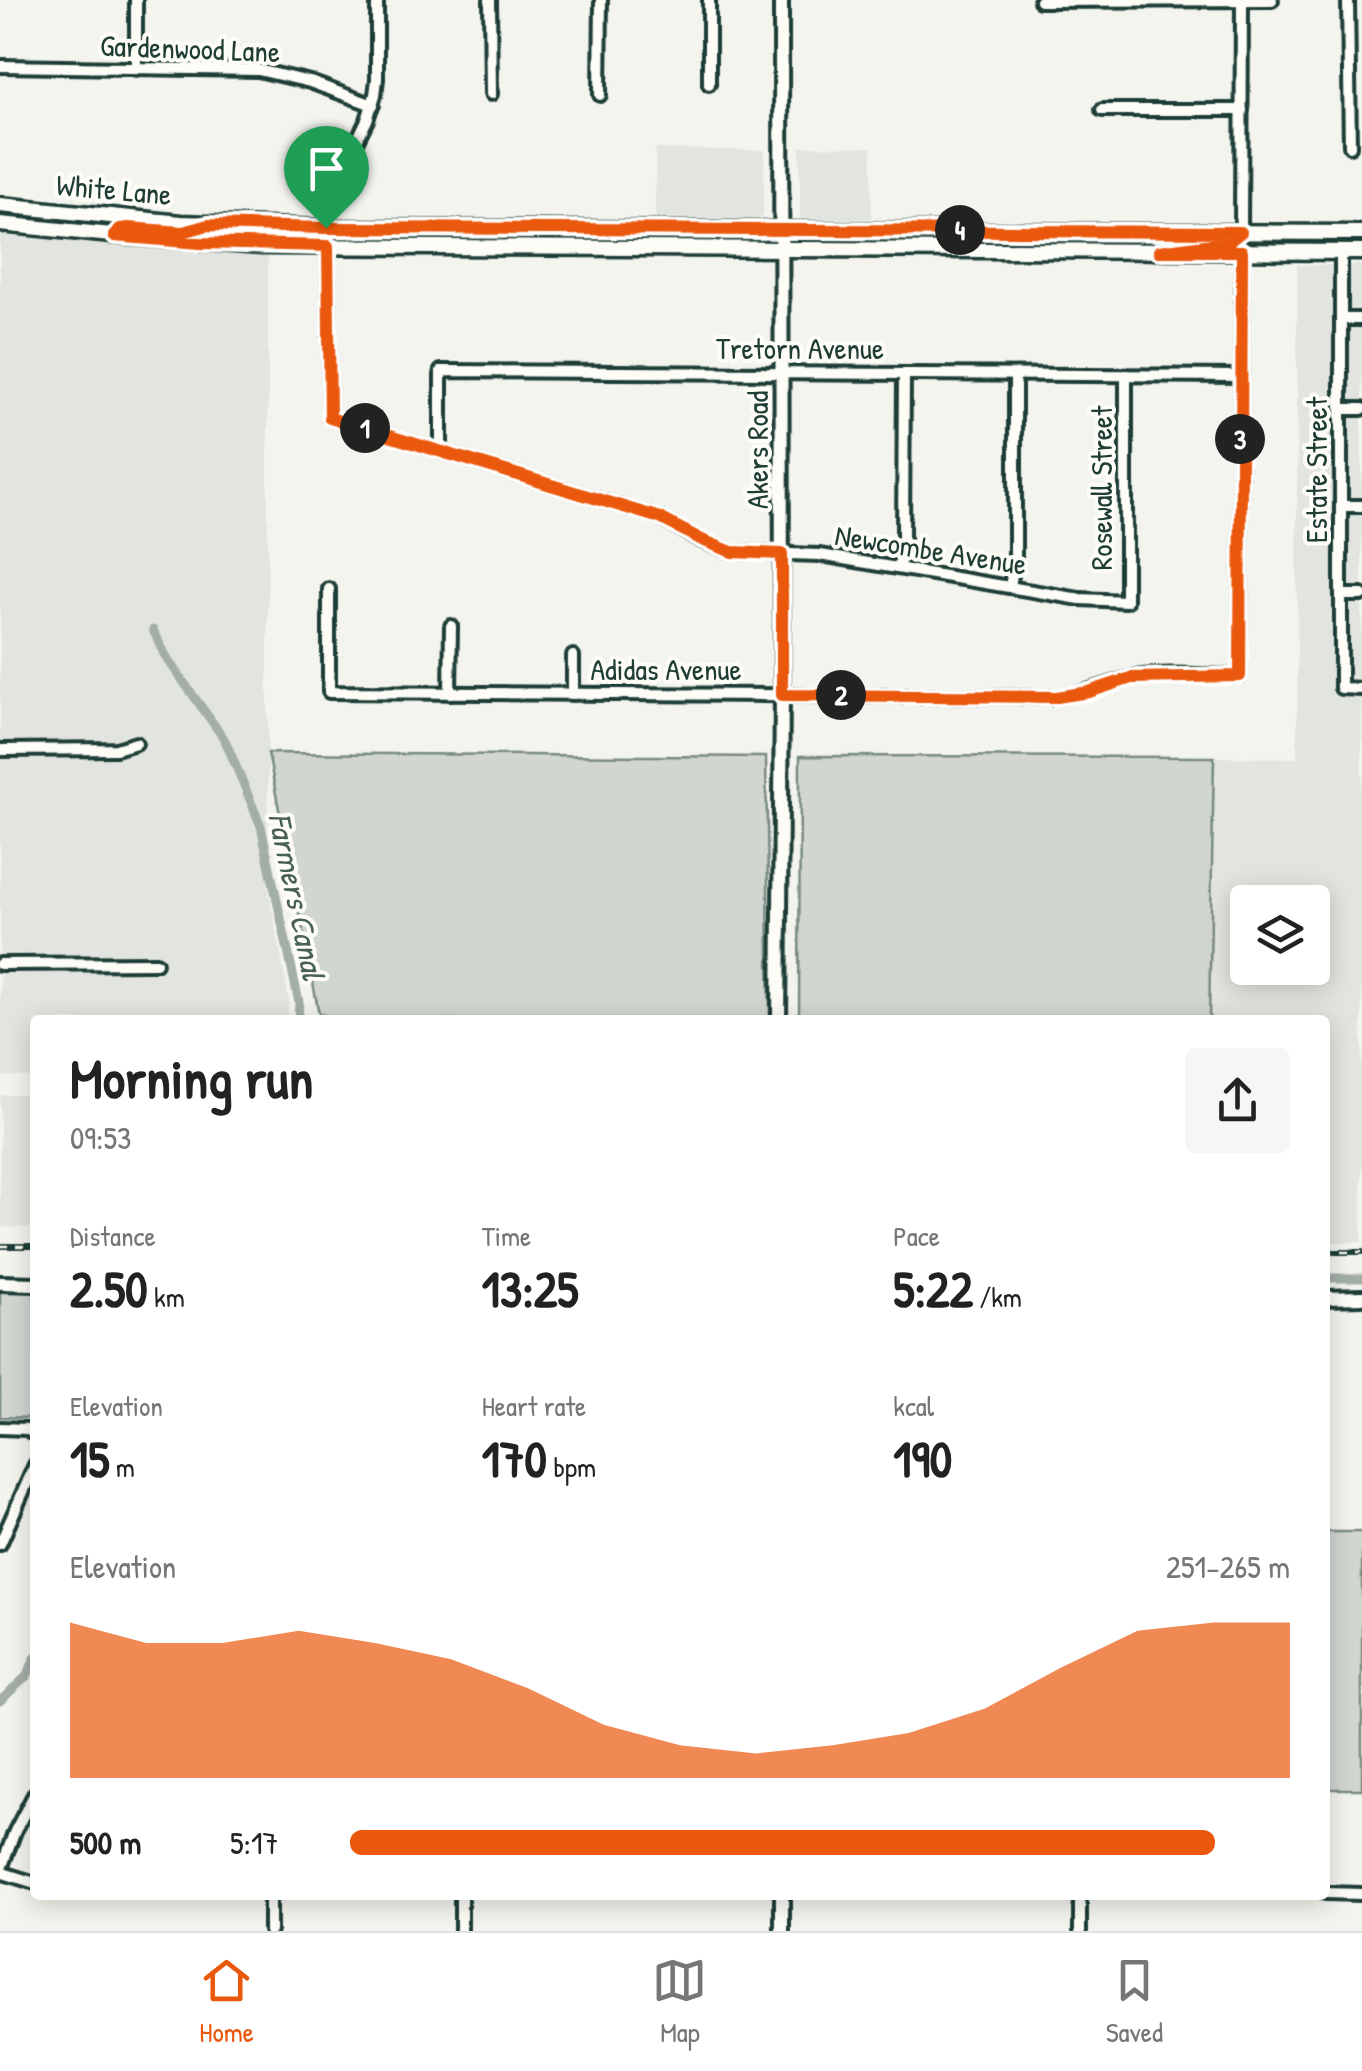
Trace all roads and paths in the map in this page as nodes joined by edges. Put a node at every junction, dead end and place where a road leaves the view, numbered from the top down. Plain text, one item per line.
1 (136, 0) edge
2 (378, 0) edge
3 (490, 0) edge
4 (601, 0) edge
5 (710, 0) edge
6 (781, 0) edge
7 (1242, 0) edge
8 (1272, 0) edge
9 (1348, 0) edge
10 (1040, 1) edge
11 (0, 66) edge
12 (136, 69) junction
13 (710, 84) dead end
14 (491, 94) dead end
15 (600, 95) dead end
16 (1356, 101) edge
17 (372, 105) junction
18 (1102, 110) dead end
19 (1242, 110) junction
20 (1350, 146) dead end
21 (0, 205) edge
22 (0, 224) edge
23 (208, 225) junction
24 (406, 227) junction
25 (326, 228) junction
26 (782, 230) junction
27 (1241, 232) junction
28 (1333, 233) junction
29 (1362, 233) edge
30 (114, 236) junction
31 (1362, 243) edge
32 (226, 244) junction
33 (328, 246) junction
34 (782, 248) junction
35 (1159, 251) junction
36 (1242, 251) junction
37 (1341, 252) junction
38 (1362, 252) edge
39 (1342, 319) junction
40 (1362, 319) edge
41 (782, 373) junction
42 (904, 374) junction
43 (1015, 375) junction
44 (1126, 376) junction
45 (1240, 376) junction
46 (1342, 408) junction
47 (1362, 408) edge
48 (442, 452) junction
49 (1342, 506) junction
50 (1362, 506) edge
51 (782, 554) junction
52 (899, 568) junction
53 (1010, 587) junction
54 (330, 589) dead end
55 (1342, 596) junction
56 (1362, 596) edge
57 (1126, 601) joint
58 (451, 626) dead end
59 (573, 656) dead end
60 (1362, 689) edge
61 (450, 693) junction
62 (573, 694) junction
63 (782, 695) junction
64 (136, 743) dead end
65 (0, 750) edge
66 (156, 963) dead end
67 (0, 964) edge
68 (779, 1015) edge
69 (0, 1282) edge
70 (30, 1284) edge
71 (1330, 1298) edge
72 (1362, 1298) edge
73 (0, 1428) edge
74 (30, 1432) edge
75 (30, 1475) edge
76 (1, 1540) edge
77 (30, 1803) edge
78 (0, 1872) edge
79 (30, 1881) edge
80 (1330, 1893) edge
81 (1362, 1894) edge
82 (270, 1900) edge
83 (461, 1900) edge
84 (782, 1900) edge
85 (1080, 1900) edge
86 (270, 1931) edge
87 (461, 1931) edge
88 (782, 1931) edge
89 (1080, 1931) edge

1 - 12 street
2 - 17 street
3 - 14 street
4 - 15 street
5 - 13 street
6 - 26 street, Akers Road
7 - 8 street
7 - 10 street
7 - 19 street
9 - 16 street
11 - 12 street, Gardenwood Lane
12 - 17 street, Gardenwood Lane
16 - 20 street
17 - 25 street
18 - 19 street
19 - 27 street
21 - 23 main road, White Lane
22 - 30 main road, White Lane
23 - 25 main road, White Lane
23 - 30 main road
24 - 25 main road, White Lane
24 - 26 main road, White Lane
24 - 33 main road
25 - 32 main road
26 - 27 main road, White Lane
26 - 34 street, Akers Road
27 - 28 main road, White Lane
27 - 35 main road
28 - 29 main road, White Lane
28 - 36 main road
30 - 32 main road, White Lane
31 - 37 main road
32 - 33 main road, White Lane
33 - 34 main road, White Lane
33 - 48 street, Newcombe Avenue
34 - 35 main road, White Lane
34 - 41 street, Akers Road
35 - 36 main road, White Lane
36 - 37 main road, White Lane
36 - 45 street
37 - 38 main road, White Lane
37 - 39 street, Estate Street
39 - 40 street
39 - 46 street, Estate Street
41 - 42 street, Tretorn Avenue
41 - 48 street, Tretorn Avenue
41 - 51 street, Akers Road
42 - 43 street, Tretorn Avenue
42 - 52 street
43 - 44 street, Tretorn Avenue
43 - 53 street
44 - 45 street, Tretorn Avenue
44 - 57 street, Rosewall Street
45 - 63 street, Adidas Avenue
46 - 47 street
46 - 49 street, Estate Street
48 - 51 street, Newcombe Avenue
49 - 50 street
49 - 55 street, Estate Street
51 - 52 street, Newcombe Avenue
51 - 63 street, Akers Road
52 - 53 street, Newcombe Avenue
53 - 57 street, Newcombe Avenue
54 - 61 street, Adidas Avenue
55 - 56 street
55 - 60 street, Estate Street
58 - 61 street
59 - 62 street
61 - 62 street, Adidas Avenue
62 - 63 street, Adidas Avenue
63 - 68 street, Akers Road
64 - 65 street
66 - 67 street
69 - 70 street
71 - 72 street
73 - 74 street
75 - 76 street
77 - 78 street
78 - 79 street
80 - 81 street
82 - 86 street
83 - 87 street
84 - 88 street
85 - 89 street

